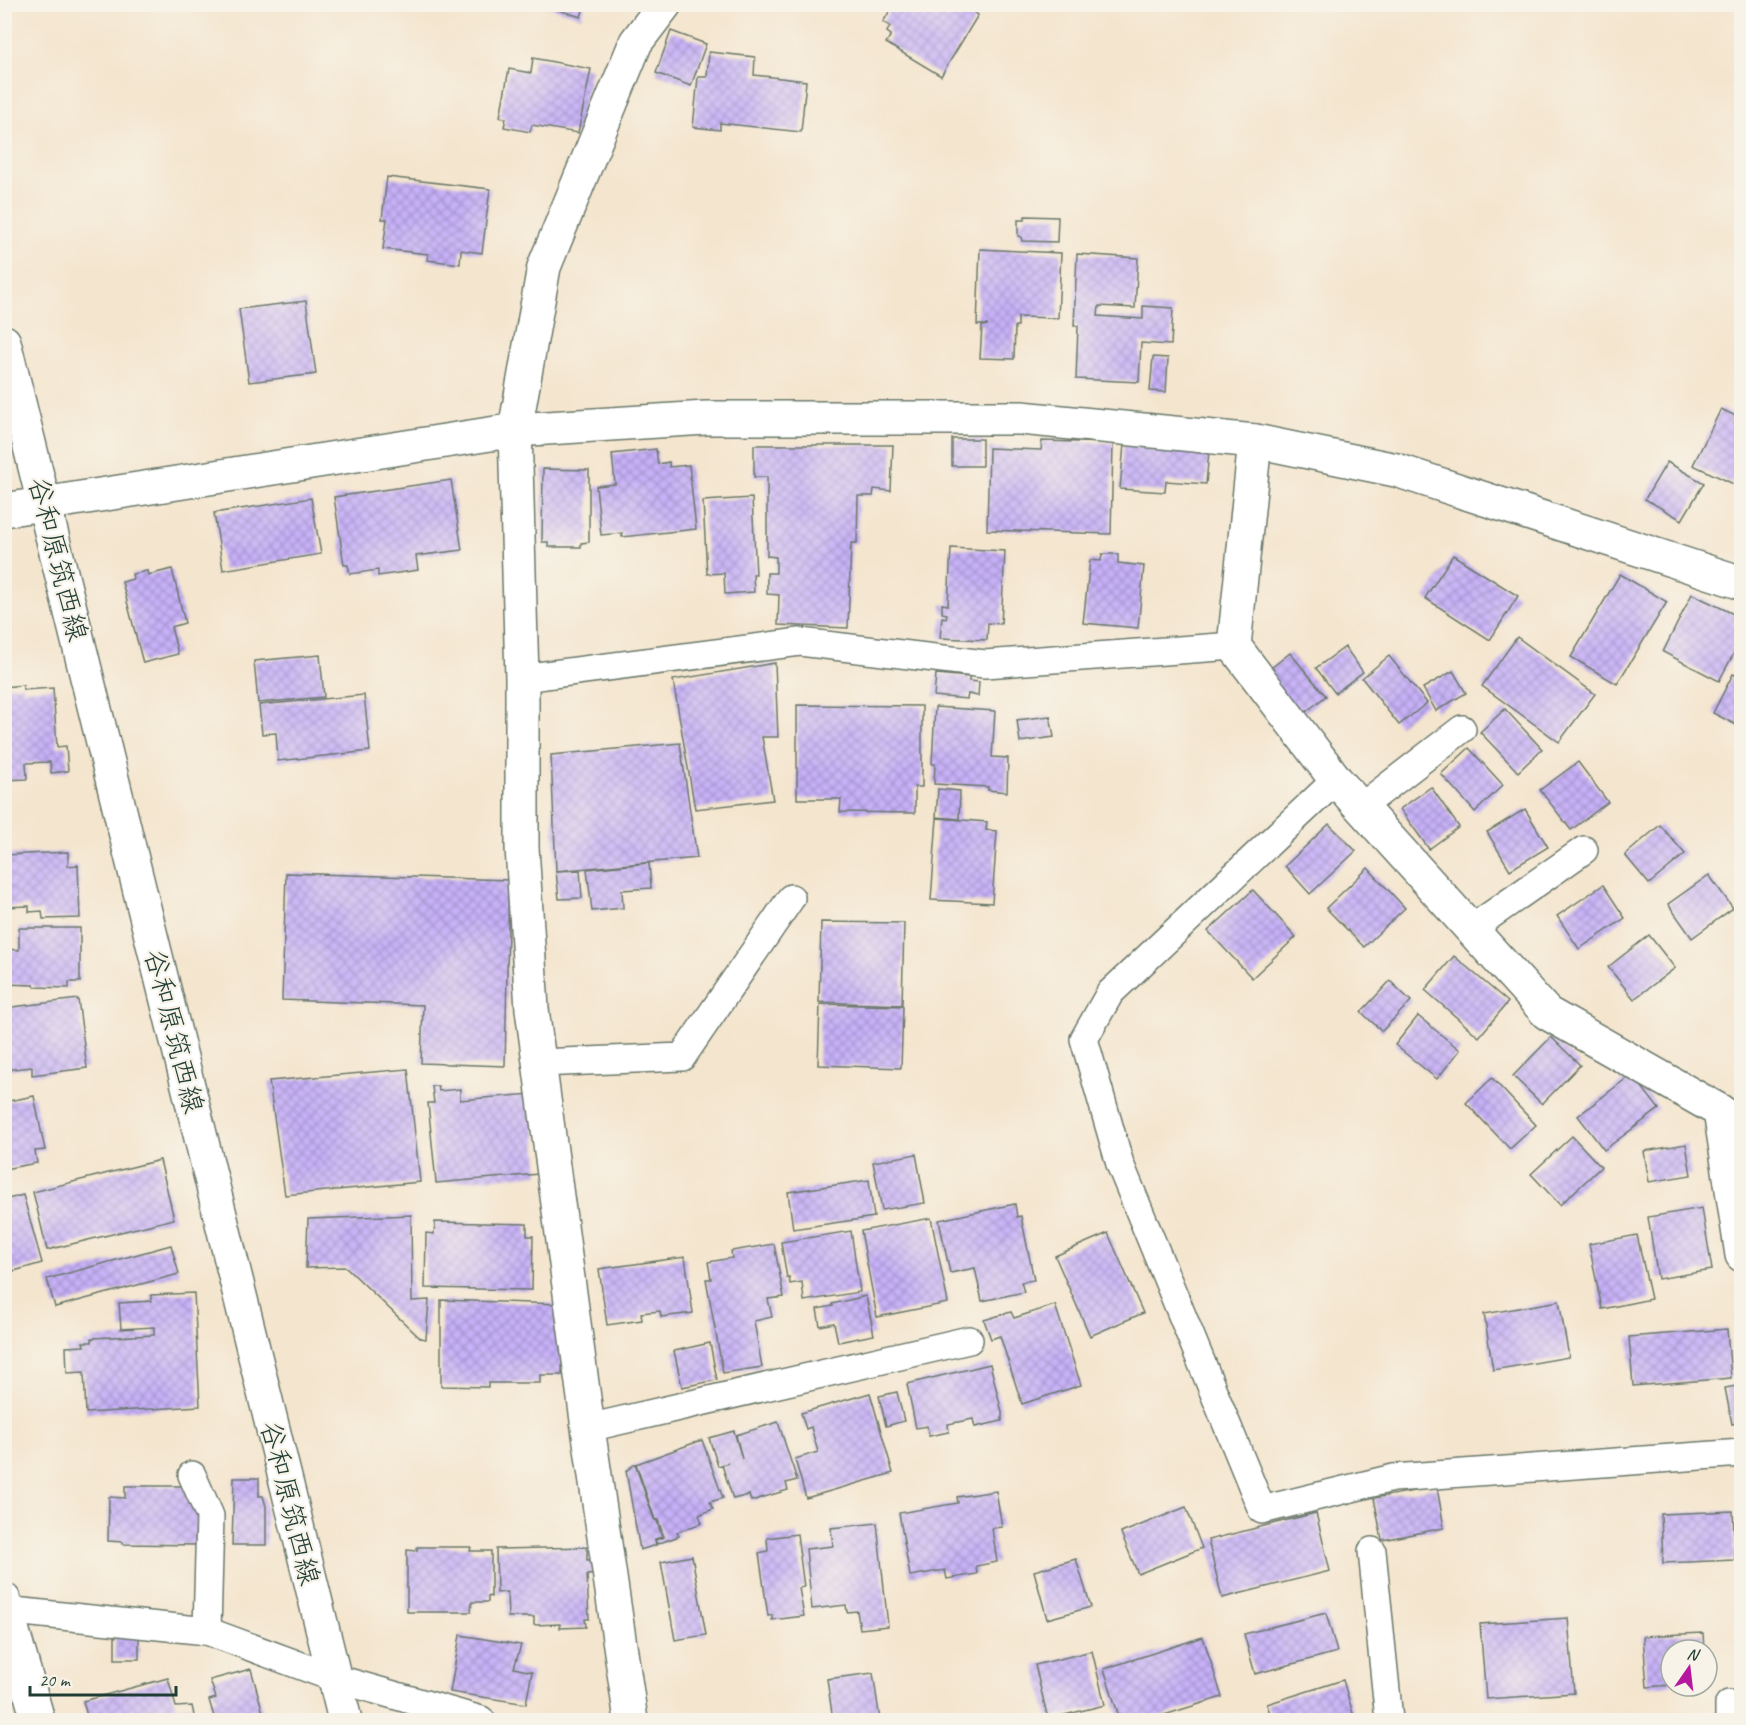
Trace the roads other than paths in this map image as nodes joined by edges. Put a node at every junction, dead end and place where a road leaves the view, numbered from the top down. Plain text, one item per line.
1 (665, 4) edge
2 (4, 342) edge
3 (515, 430) junction
4 (1255, 441) junction
5 (45, 504) junction
6 (4, 510) edge
7 (1742, 583) edge
8 (1234, 646) junction
9 (522, 678) junction
10 (1462, 729) dead end
11 (1336, 780) junction
12 (1360, 807) junction
13 (1584, 850) dead end
14 (790, 898) dead end
15 (1471, 929) junction
16 (539, 1063) junction
17 (1742, 1255) edge
18 (969, 1340) dead end
19 (588, 1428) junction
20 (1742, 1453) edge
21 (192, 1475) dead end
22 (1372, 1551) dead end
23 (5, 1607) edge
24 (207, 1631) junction
25 (334, 1678) junction
26 (38, 1720) edge
27 (345, 1720) edge
28 (482, 1720) edge
29 (631, 1720) edge
30 (1389, 1720) edge

1 - 3 street
2 - 5 street, 谷和原筑西線
3 - 4 street
3 - 5 street
3 - 9 street
4 - 7 street
4 - 8 street
5 - 6 street
5 - 25 street, 谷和原筑西線
8 - 9 lane
8 - 11 street
9 - 16 street
10 - 12 lane
11 - 12 street
11 - 20 lane
12 - 15 street
13 - 15 lane
14 - 16 lane
15 - 17 street
16 - 19 street
18 - 19 lane
19 - 29 street
21 - 24 lane
22 - 30 lane
23 - 24 lane
23 - 26 street
24 - 25 lane
25 - 27 street, 谷和原筑西線
25 - 28 lane

